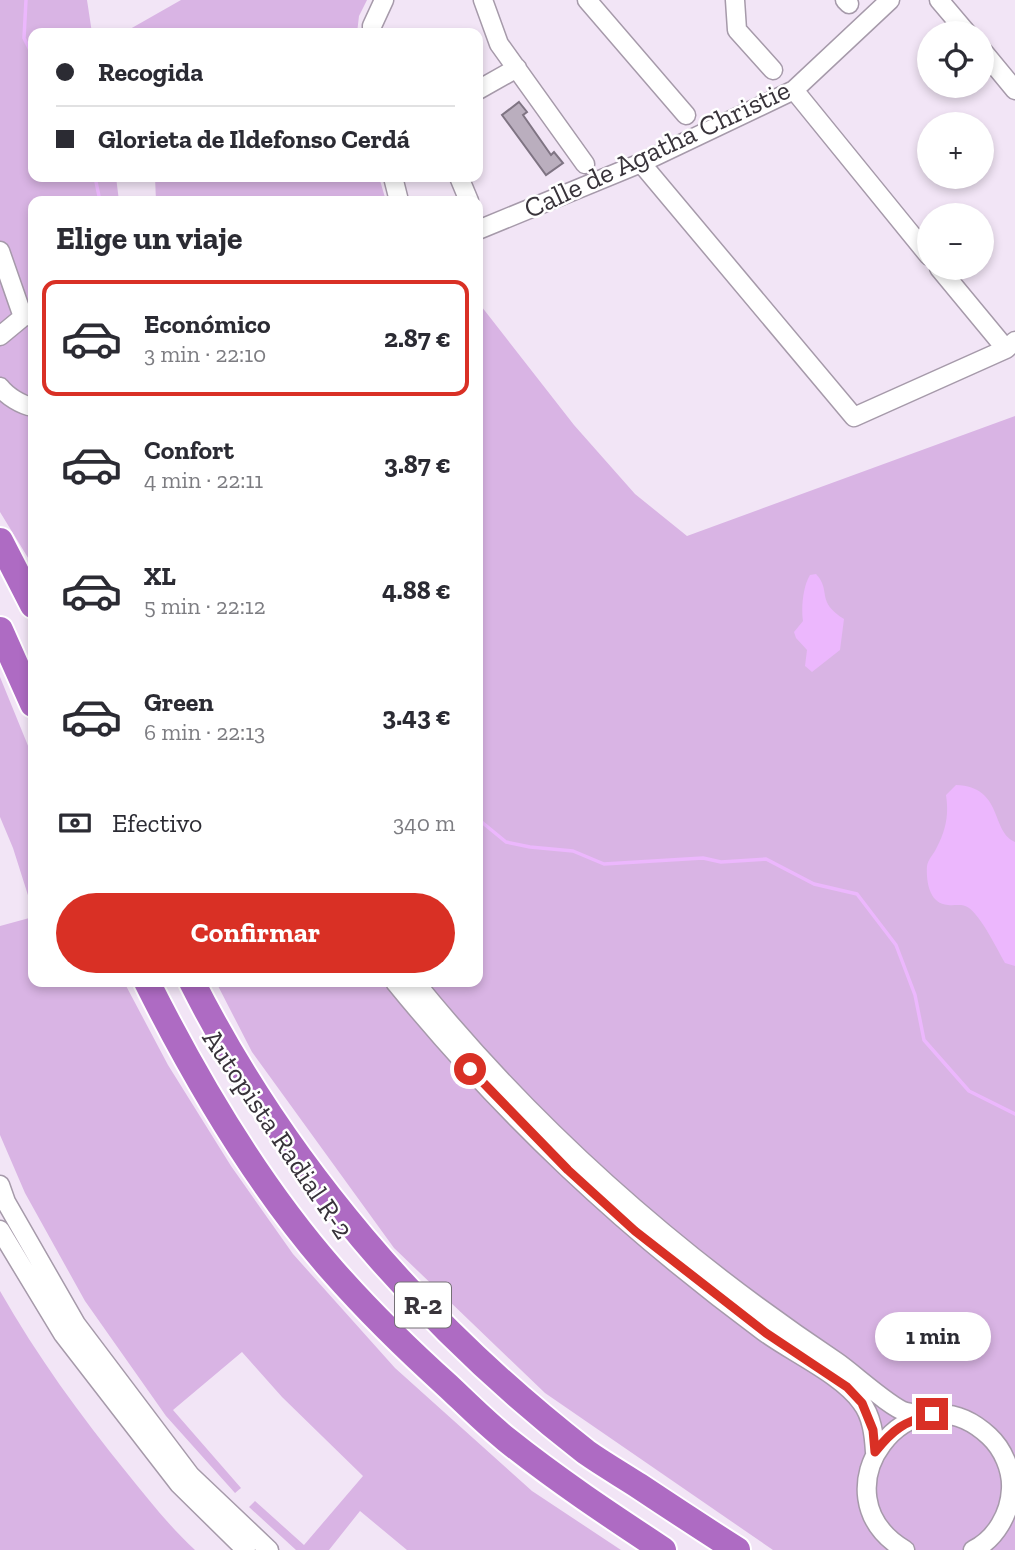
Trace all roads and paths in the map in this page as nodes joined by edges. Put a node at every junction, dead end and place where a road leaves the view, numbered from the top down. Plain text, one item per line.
1 (384, 0) edge
2 (483, 0) edge
3 (587, 0) edge
4 (736, 0) edge
5 (890, 0) edge
6 (939, 0) edge
7 (957, 21) edge
8 (372, 28) edge
9 (994, 65) edge
10 (517, 68) junction
11 (773, 70) dead end
12 (483, 87) edge
13 (794, 90) junction
14 (1015, 90) edge
15 (686, 115) dead end
16 (641, 163) junction
17 (585, 164) dead end
18 (483, 228) edge
19 (917, 241) edge
20 (0, 251) edge
21 (950, 280) edge
22 (28, 316) edge
23 (0, 336) edge
24 (1011, 345) edge
25 (0, 387) edge
26 (28, 406) edge
27 (0, 541) edge
28 (28, 595) edge
29 (0, 629) edge
30 (28, 693) edge
31 (150, 987) edge
32 (195, 987) edge
33 (399, 987) edge
34 (419, 987) edge
35 (0, 1185) edge
36 (0, 1230) edge
37 (932, 1414) junction
38 (875, 1452) junction
39 (880, 1528) junction
40 (246, 1550) edge
41 (269, 1550) edge
42 (663, 1550) edge
43 (737, 1550) edge
44 (882, 1550) edge
45 (905, 1550) edge
46 (974, 1550) edge

1 - 8 street
2 - 10 street
3 - 15 street
4 - 11 street
5 - 13 street, Calle de Agatha Christie
6 - 7 street
9 - 14 street
10 - 12 street
10 - 17 street
13 - 16 street, Calle de Agatha Christie
13 - 19 street
16 - 18 street, Calle de Agatha Christie
16 - 24 street
20 - 22 street
21 - 24 street
22 - 23 street
25 - 26 street
27 - 28 highway
29 - 30 highway
31 - 42 highway, Autopista Radial R-2 / R-2
32 - 43 highway, Autopista Radial R-2 / R-2
33 - 38 street
34 - 37 street
35 - 41 street
36 - 40 street
37 - 38 street
37 - 46 street
38 - 39 street
39 - 44 street
39 - 45 street

